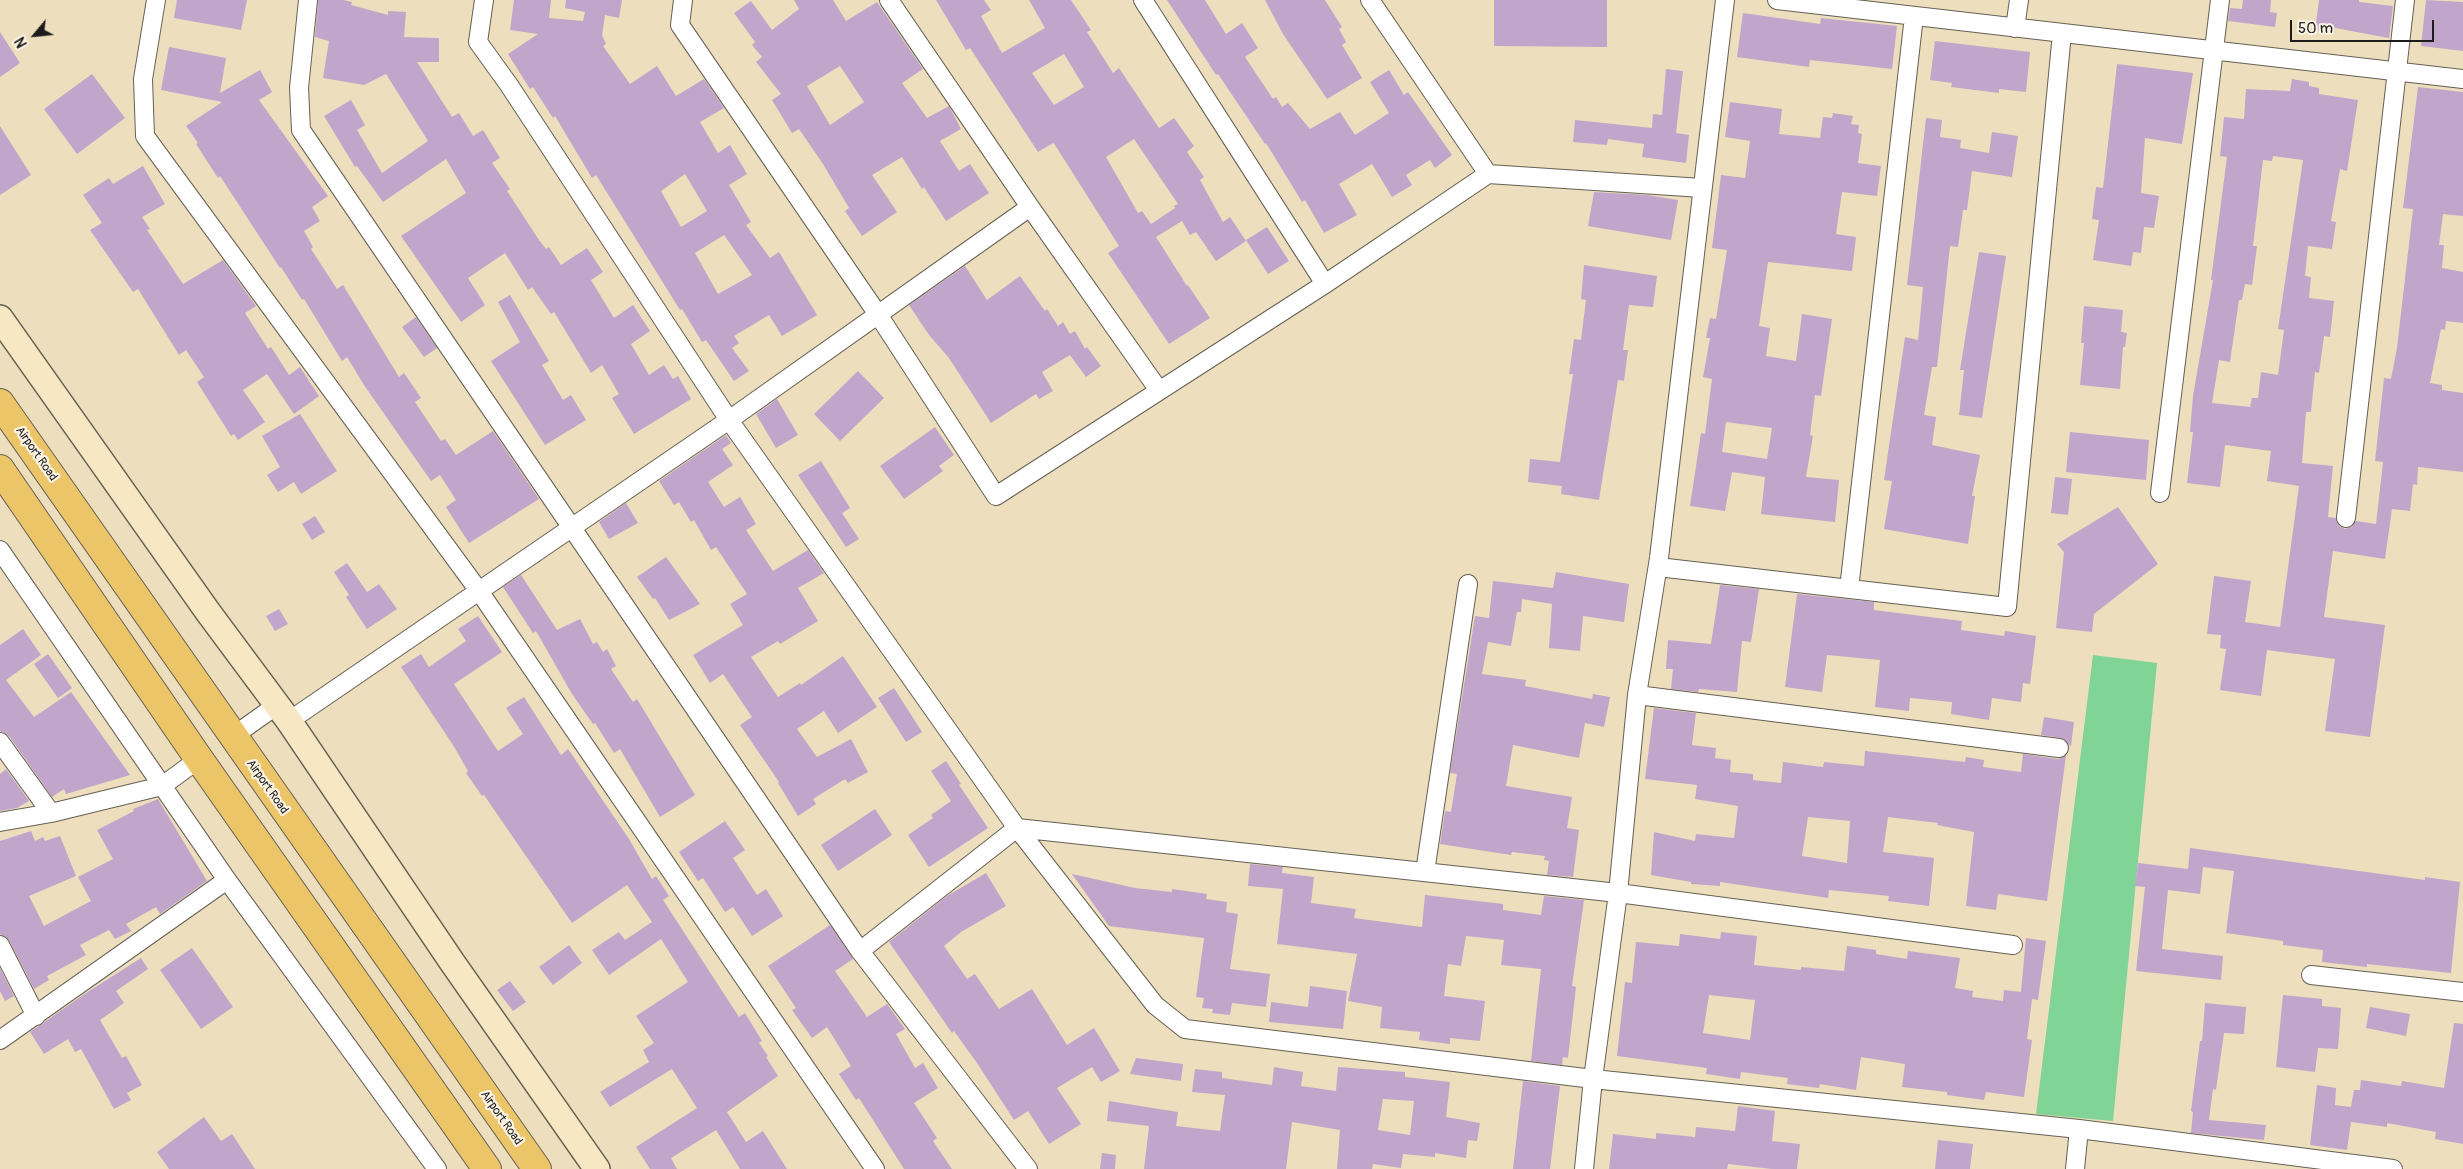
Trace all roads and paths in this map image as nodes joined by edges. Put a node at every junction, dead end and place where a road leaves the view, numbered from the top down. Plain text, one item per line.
1 (156, 0) edge
2 (308, 0) edge
3 (484, 0) edge
4 (683, 0) edge
5 (889, 0) edge
6 (1143, 0) edge
7 (1370, 0) edge
8 (1725, 0) edge
9 (1777, 0) edge
10 (2018, 0) edge
11 (2220, 0) edge
12 (2405, 0) edge
13 (1914, 16) junction
14 (2015, 28) junction
15 (2062, 33) junction
16 (2213, 50) junction
17 (2396, 72) junction
18 (2463, 80) edge
19 (1488, 174) junction
20 (1702, 188) junction
21 (1030, 207) junction
22 (1325, 284) junction
23 (879, 316) junction
24 (0, 318) edge
25 (1158, 389) junction
26 (0, 403) edge
27 (728, 420) junction
28 (0, 468) edge
29 (2160, 493) dead end
30 (2346, 518) dead end
31 (571, 527) junction
32 (0, 550) edge
33 (1658, 567) junction
34 (1468, 584) dead end
35 (1849, 589) junction
36 (479, 591) junction
37 (1637, 695) junction
38 (283, 713) junction
39 (232, 737) junction
40 (0, 742) edge
41 (2059, 748) dead end
42 (198, 759) junction
43 (162, 786) junction
44 (51, 813) junction
45 (0, 822) edge
46 (1016, 828) junction
47 (1425, 872) junction
48 (227, 880) junction
49 (1618, 893) junction
50 (0, 945) edge
51 (2013, 945) dead end
52 (860, 952) junction
53 (2311, 975) dead end
54 (2463, 992) edge
55 (36, 1016) junction
56 (0, 1040) edge
57 (1593, 1079) junction
58 (2079, 1130) junction
59 (437, 1169) edge
60 (487, 1169) edge
61 (537, 1169) edge
62 (596, 1169) edge
63 (875, 1169) edge
64 (1028, 1169) edge
65 (1584, 1169) edge
66 (2075, 1169) edge
67 (2392, 1169) edge

1 - 36 street
2 - 31 street
3 - 27 street
4 - 23 street
5 - 21 street
6 - 22 street
7 - 19 street
8 - 20 street
9 - 13 street
10 - 14 street
11 - 16 street
12 - 17 street
13 - 14 street
13 - 35 street
14 - 15 street
15 - 16 street
15 - 35 street
16 - 17 street
16 - 29 street
17 - 18 street
17 - 30 street
19 - 20 street
19 - 22 street
20 - 33 street
21 - 23 street
21 - 25 street
22 - 25 street
23 - 25 street
23 - 27 street
24 - 38 street
26 - 39 main road, Airport Road
27 - 31 street
27 - 46 street
28 - 42 main road
31 - 36 street
31 - 52 street
32 - 43 street
33 - 35 street
33 - 37 street
34 - 47 street
36 - 38 street
36 - 63 street
37 - 41 street
37 - 49 street
38 - 39 street
38 - 62 street
39 - 61 main road, Airport Road
40 - 44 street
42 - 43 street
42 - 60 main road
43 - 44 street
43 - 48 street
44 - 45 street
46 - 47 street
46 - 52 street
46 - 57 street
47 - 49 street
48 - 55 street
48 - 59 street
49 - 51 street
49 - 57 street
50 - 55 street
52 - 64 street
53 - 54 street
55 - 56 street
57 - 58 street
57 - 65 street
58 - 66 street
58 - 67 street

